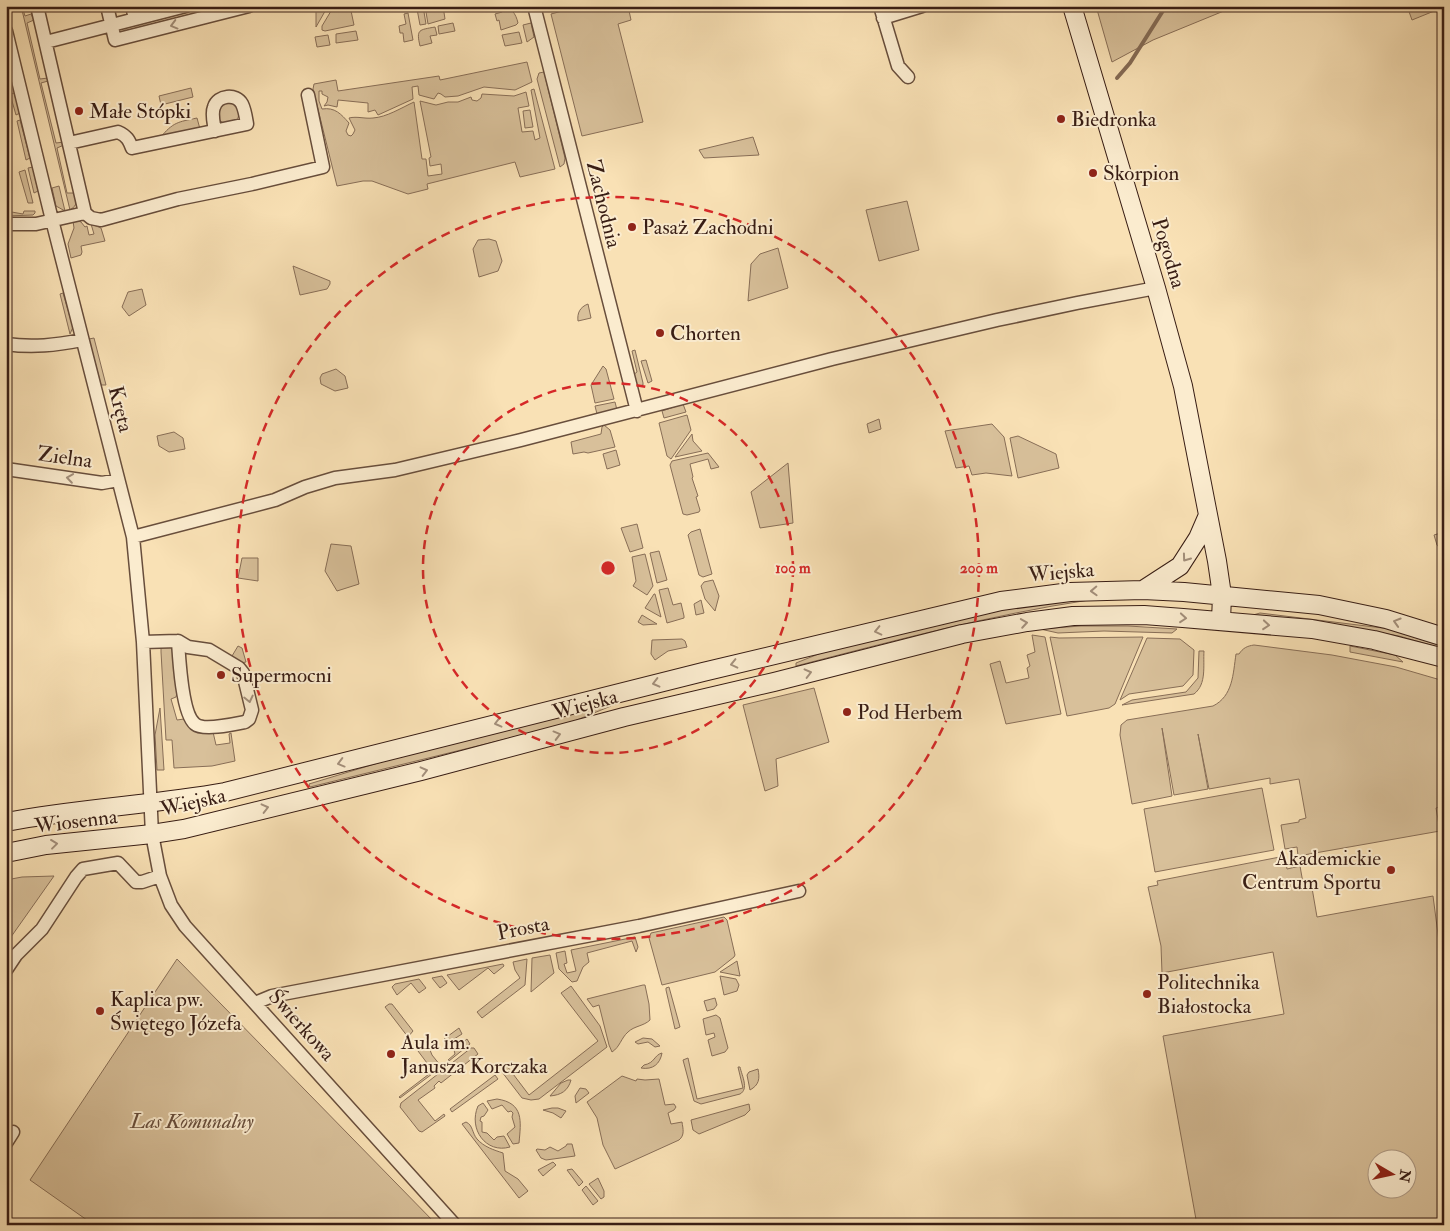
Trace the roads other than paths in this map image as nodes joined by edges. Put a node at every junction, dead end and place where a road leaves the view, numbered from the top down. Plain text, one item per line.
1 (37, 6) edge
2 (107, 6) edge
3 (132, 6) edge
4 (186, 6) edge
5 (249, 6) edge
6 (534, 6) edge
7 (922, 6) edge
8 (1072, 6) edge
9 (220, 10) edge
10 (882, 12) edge
11 (135, 19) junction
12 (111, 26) junction
13 (6, 31) edge
14 (46, 42) junction
15 (908, 77) dead end
16 (308, 95) dead end
17 (215, 131) dead end
18 (69, 143) junction
19 (85, 213) junction
20 (52, 220) junction
21 (6, 224) edge
22 (1156, 288) junction
23 (82, 340) junction
24 (6, 344) edge
25 (637, 411) junction
26 (6, 468) edge
27 (118, 480) junction
28 (1208, 515) junction
29 (133, 537) junction
30 (1143, 590) junction
31 (1222, 595) junction
32 (1221, 621) junction
33 (1444, 636) edge
34 (178, 641) junction
35 (143, 642) junction
36 (766, 657) junction
37 (1444, 658) edge
38 (703, 672) junction
39 (774, 682) junction
40 (709, 697) junction
41 (225, 792) junction
42 (150, 804) junction
43 (230, 817) junction
44 (6, 822) edge
45 (152, 834) junction
46 (6, 853) edge
47 (160, 876) junction
48 (799, 891) dead end
49 (6, 970) edge
50 (255, 1003) junction
51 (455, 1225) edge

1 - 14 street
2 - 12 street
3 - 11 street
4 - 11 street
5 - 9 street
6 - 25 street, Zachodnia
7 - 10 street
8 - 22 main road, Pogodna
9 -> 12 street
10 - 15 street
11 - 12 street
12 - 14 street
13 - 20 street, Kręta
14 - 18 street
16 - 19 street
17 - 18 street
18 - 19 street
19 - 20 street
20 - 21 street
20 - 23 street, Kręta
22 - 25 street
22 - 28 main road, Pogodna
23 - 24 street
23 - 27 street, Kręta
25 - 29 street
27 -> 26 street, Zielna
27 - 29 street, Kręta
28 -> 30 main road
28 - 31 main road, Pogodna
29 - 35 street, Kręta
30 - 31 main road, Wiejska
30 -> 36 main road, Wiejska
31 - 32 main road
33 -> 31 main road, Wiejska
32 -> 37 main road, Wiejska
39 -> 32 main road, Wiejska
34 -> 34 street
34 - 35 street
35 - 42 street, Kręta
36 -> 38 main road, Wiejska
36 - 39 main road
38 - 40 main road
38 -> 41 main road, Wiejska
39 - 40 main road, Wiejska
43 -> 40 main road, Wiejska
41 - 42 main road, Wiejska
41 - 43 main road
42 - 44 main road, Wiosenna
42 - 45 street, Wiejska
43 - 45 main road, Wiejska
46 -> 45 main road, Wiosenna
45 - 47 street, Świerkowa
47 - 49 street
47 - 50 street, Świerkowa
48 - 50 street, Prosta
50 - 51 street, Świerkowa

